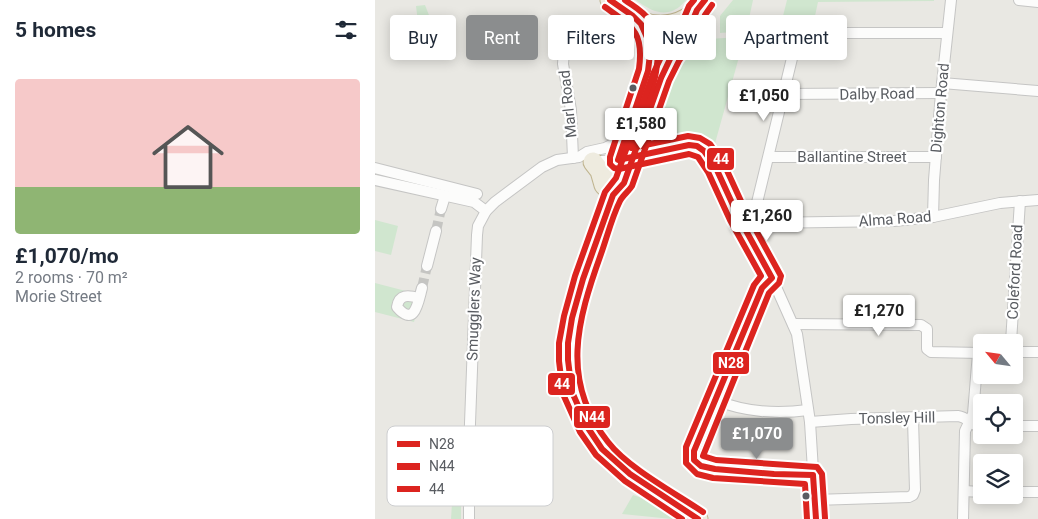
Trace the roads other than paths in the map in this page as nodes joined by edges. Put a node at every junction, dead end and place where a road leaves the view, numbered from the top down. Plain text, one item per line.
1 (610, 0) edge
2 (951, 0) edge
3 (1019, 0) edge
4 (1038, 2) edge
5 (701, 5) edge
6 (632, 15) edge
7 (634, 16) edge
8 (634, 17) edge
9 (947, 33) junction
10 (563, 60) edge
11 (942, 88) junction
12 (1038, 91) edge
13 (783, 94) junction
14 (644, 127) junction
15 (625, 138) junction
16 (664, 151) junction
17 (769, 157) junction
18 (936, 157) junction
19 (582, 159) junction
20 (625, 159) junction
21 (710, 159) tunnel mouth
22 (375, 168) edge
23 (375, 180) edge
24 (477, 194) dead end
25 (613, 195) junction
26 (445, 196) junction
27 (1038, 200) edge
28 (1020, 201) junction
29 (441, 209) tunnel mouth
30 (486, 211) junction
31 (739, 216) tunnel mouth
32 (933, 217) junction
33 (436, 231) tunnel mouth
34 (427, 266) tunnel mouth
35 (771, 278) junction
36 (793, 324) junction
37 (1012, 334) edge
38 (1023, 352) edge
39 (1038, 352) edge
40 (973, 353) edge
41 (977, 384) edge
42 (715, 400) junction
43 (808, 410) junction
44 (913, 419) junction
45 (967, 419) junction
46 (810, 422) junction
47 (973, 424) edge
48 (470, 426) edge
49 (1023, 426) edge
50 (1038, 426) edge
51 (813, 475) junction
52 (964, 492) junction
53 (973, 492) edge
54 (1023, 492) edge
55 (1038, 492) edge
56 (814, 500) junction
57 (469, 506) edge
58 (469, 519) edge
59 (697, 519) edge
60 (816, 519) edge
61 (963, 519) edge

1 - 6 highway
2 - 9 street, Dighton Road
3 - 4 street
5 - 7 highway
5 - 14 highway
8 - 15 highway
9 - 11 street, Dighton Road
9 - 13 street
10 - 19 street, Marl Road
11 - 12 street, Dalby Road
11 - 13 street, Dalby Road
11 - 18 street, Dighton Road
13 - 17 street
14 - 16 street
14 - 20 highway
15 - 19 street, Smugglers Way
15 - 20 highway
16 - 20 street, Smugglers Way
16 - 21 street, Smugglers Way
17 - 18 street, Ballantine Street
17 - 32 street, Alma Road
18 - 32 street, Dighton Road
19 - 20 street, Smugglers Way
19 - 25 highway
19 - 30 street, Smugglers Way
20 - 25 highway
22 - 24 street
23 - 26 street
25 - 59 highway
26 - 29 street
26 - 30 street
27 - 28 street, Alma Road
28 - 32 street, Alma Road
28 - 37 street, Coleford Road
30 - 48 street, Smugglers Way
31 - 35 street
33 - 34 street
35 - 36 street
35 - 42 street
36 - 40 street
36 - 43 street
38 - 39 street
41 - 45 street
42 - 43 street
42 - 51 street
43 - 46 street
44 - 45 street, Tonsley Hill
44 - 46 street, Tonsley Hill
44 - 56 street
45 - 47 street, Tonsley Hill
45 - 52 street
46 - 51 street
49 - 50 street
51 - 56 street
52 - 53 street
52 - 61 street
54 - 55 street
56 - 60 street
57 - 58 street, Smugglers Way

